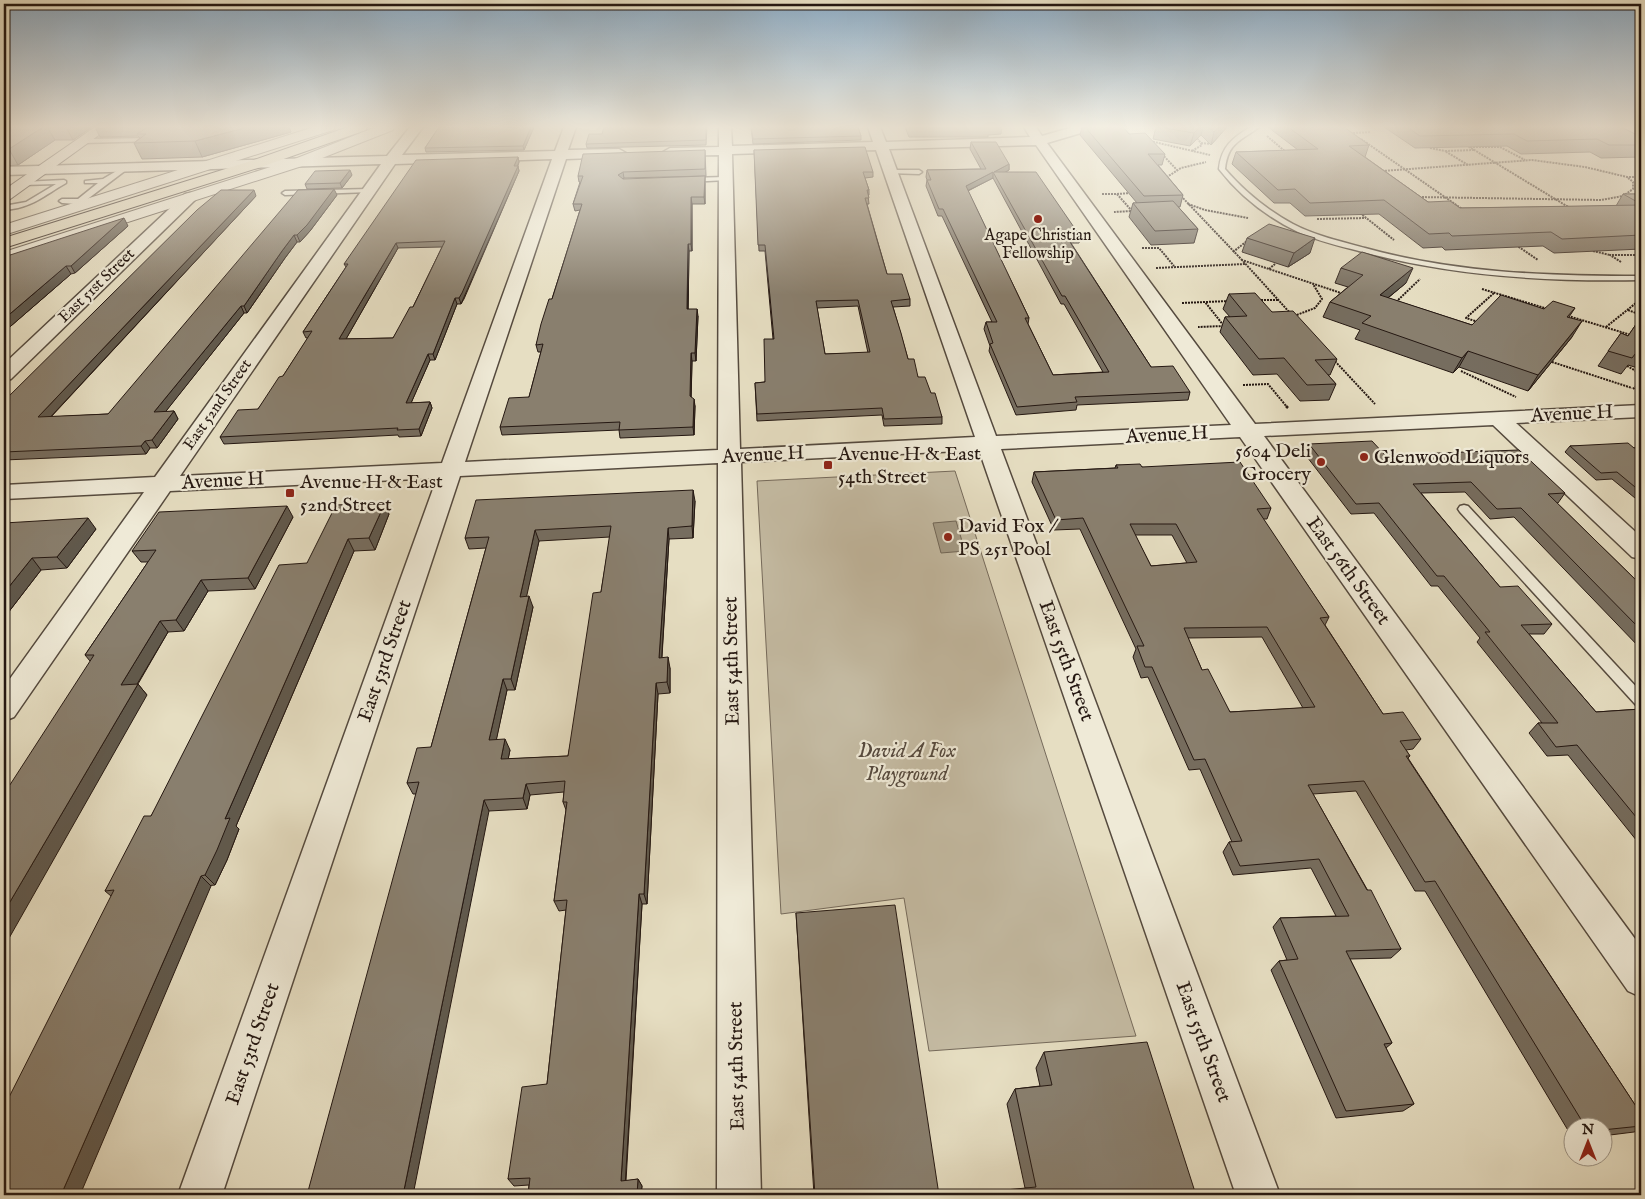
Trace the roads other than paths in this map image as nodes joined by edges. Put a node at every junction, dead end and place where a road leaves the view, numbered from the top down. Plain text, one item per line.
1 (24, 183) joint
2 (102, 183) edge
3 (147, 183) edge
4 (196, 183) edge
5 (234, 183) edge
6 (375, 183) edge
7 (550, 183) edge
8 (725, 183) edge
9 (894, 183) edge
10 (1070, 183) edge
11 (1233, 183) edge
12 (97, 187) junction
13 (79, 188) dead end
14 (369, 191) junction
15 (285, 193) dead end
16 (68, 196) dead end
17 (4, 197) edge
18 (190, 197) junction
19 (85, 200) junction
20 (62, 201) dead end
21 (4, 208) edge
22 (146, 211) junction
23 (4, 230) edge
24 (34, 234) junction
25 (4, 243) edge
26 (4, 257) edge
27 (1641, 278) edge
28 (4, 375) edge
29 (1640, 403) edge
30 (1498, 418) junction
31 (1248, 431) junction
32 (988, 444) junction
33 (729, 456) junction
34 (451, 470) junction
35 (162, 484) junction
36 (4, 492) edge
37 (1464, 509) dead end
38 (1641, 551) edge
39 (1641, 701) edge
40 (4, 709) edge
41 (1641, 978) edge
42 (200, 1195) edge
43 (739, 1195) edge
44 (1258, 1195) edge

1 - 17 street
1 - 21 lane
2 - 12 lane
3 - 19 street
4 - 24 main road
5 - 18 street
6 - 14 street, East 52nd Street
7 - 34 street, East 53rd Street
8 - 33 street, East 54th Street
9 - 32 street, East 55th Street
10 - 31 street, East 56th Street
11 - 27 lane
12 - 13 lane
12 - 19 lane
14 - 15 lane
14 - 35 street, East 52nd Street
16 - 19 lane
18 - 22 street
18 - 28 street, East 51st Street
19 - 20 lane
19 - 23 street
22 - 24 main road
22 - 26 street
24 - 25 main road
29 - 30 street, Avenue H
30 - 31 street, Avenue H
30 - 38 street
31 - 32 street, Avenue H
31 - 41 street, East 56th Street
32 - 33 street, Avenue H
32 - 44 street, East 55th Street
33 - 34 street, Avenue H
33 - 43 street, East 54th Street
34 - 35 street, Avenue H
34 - 42 street, East 53rd Street
35 - 36 street, Avenue H
35 - 40 street, East 52nd Street
37 - 39 lane

